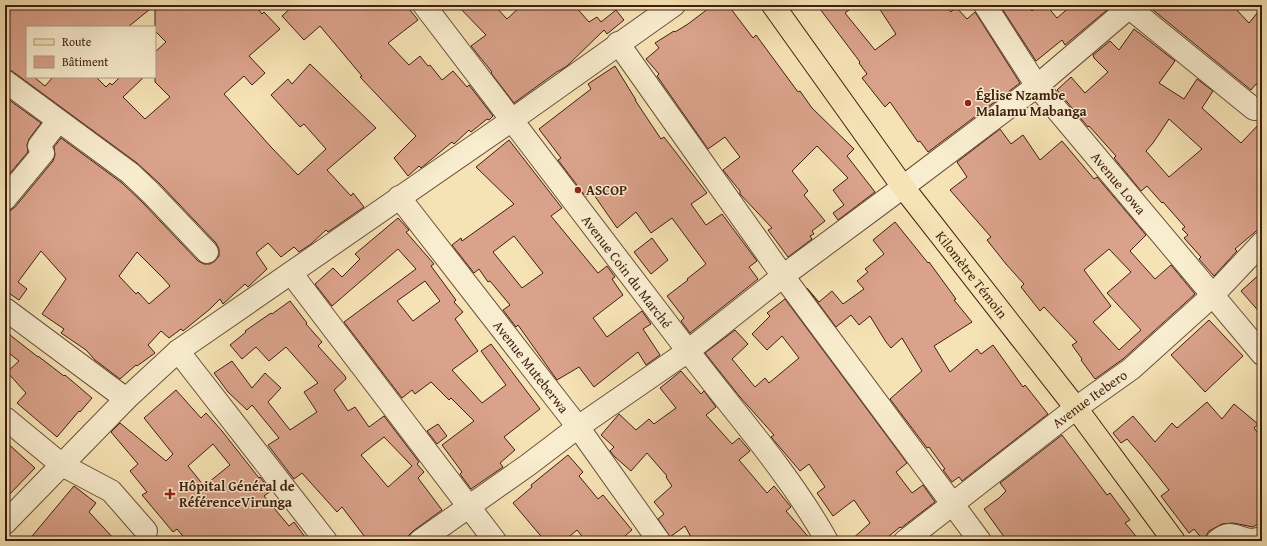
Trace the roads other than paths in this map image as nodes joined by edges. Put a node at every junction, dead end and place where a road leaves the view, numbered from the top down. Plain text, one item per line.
1 (424, 5) edge
2 (674, 5) edge
3 (773, 5) edge
4 (985, 5) edge
5 (1129, 6) edge
6 (618, 43) junction
7 (5, 81) edge
8 (1037, 86) junction
9 (1254, 109) dead end
10 (512, 120) junction
11 (58, 121) junction
12 (903, 187) junction
13 (399, 197) junction
14 (5, 199) edge
15 (1262, 243) edge
16 (207, 252) dead end
17 (290, 273) junction
18 (782, 276) junction
19 (1212, 296) junction
20 (5, 310) edge
21 (178, 351) junction
22 (688, 351) junction
23 (1262, 354) edge
24 (126, 399) junction
25 (1076, 408) junction
26 (5, 418) edge
27 (578, 427) junction
28 (62, 465) junction
29 (952, 504) junction
30 (469, 507) junction
31 (5, 523) edge
32 (146, 531) dead end
33 (1262, 538) edge
34 (326, 541) edge
35 (420, 541) edge
36 (495, 541) edge
37 (659, 541) edge
38 (827, 541) edge
39 (905, 541) edge
40 (980, 541) edge
41 (1174, 541) edge
42 (1217, 541) edge

1 - 10 street, Avenue Coin du Marché
2 - 6 street
3 - 12 main road, Kilomètre Témoin
4 - 8 street, Avenue Lowa
5 - 8 street
5 - 9 street
6 - 10 street
6 - 18 street
7 - 11 street
8 - 12 street
8 - 19 street, Avenue Lowa
10 - 13 street
10 - 22 street, Avenue Coin du Marché
11 - 14 street
11 - 16 street
12 - 18 street
12 - 25 main road, Kilomètre Témoin
13 - 17 street
13 - 27 street, Avenue Muteberwa
15 - 19 street, Avenue Itebero
17 - 21 street
17 - 30 street
18 - 22 street
18 - 29 street
19 - 23 street, Avenue Lowa
19 - 25 street, Avenue Itebero
20 - 24 street
21 - 24 street
21 - 34 street
22 - 27 street
22 - 38 street, Avenue Coin du Marché
24 - 28 street
25 - 29 street, Avenue Itebero
25 - 41 main road, Kilomètre Témoin
26 - 28 street
27 - 30 street
27 - 37 street, Avenue Muteberwa
28 - 31 street
28 - 32 street
29 - 39 street, Avenue Itebero
29 - 40 street
30 - 35 street
30 - 36 street
33 - 42 street

